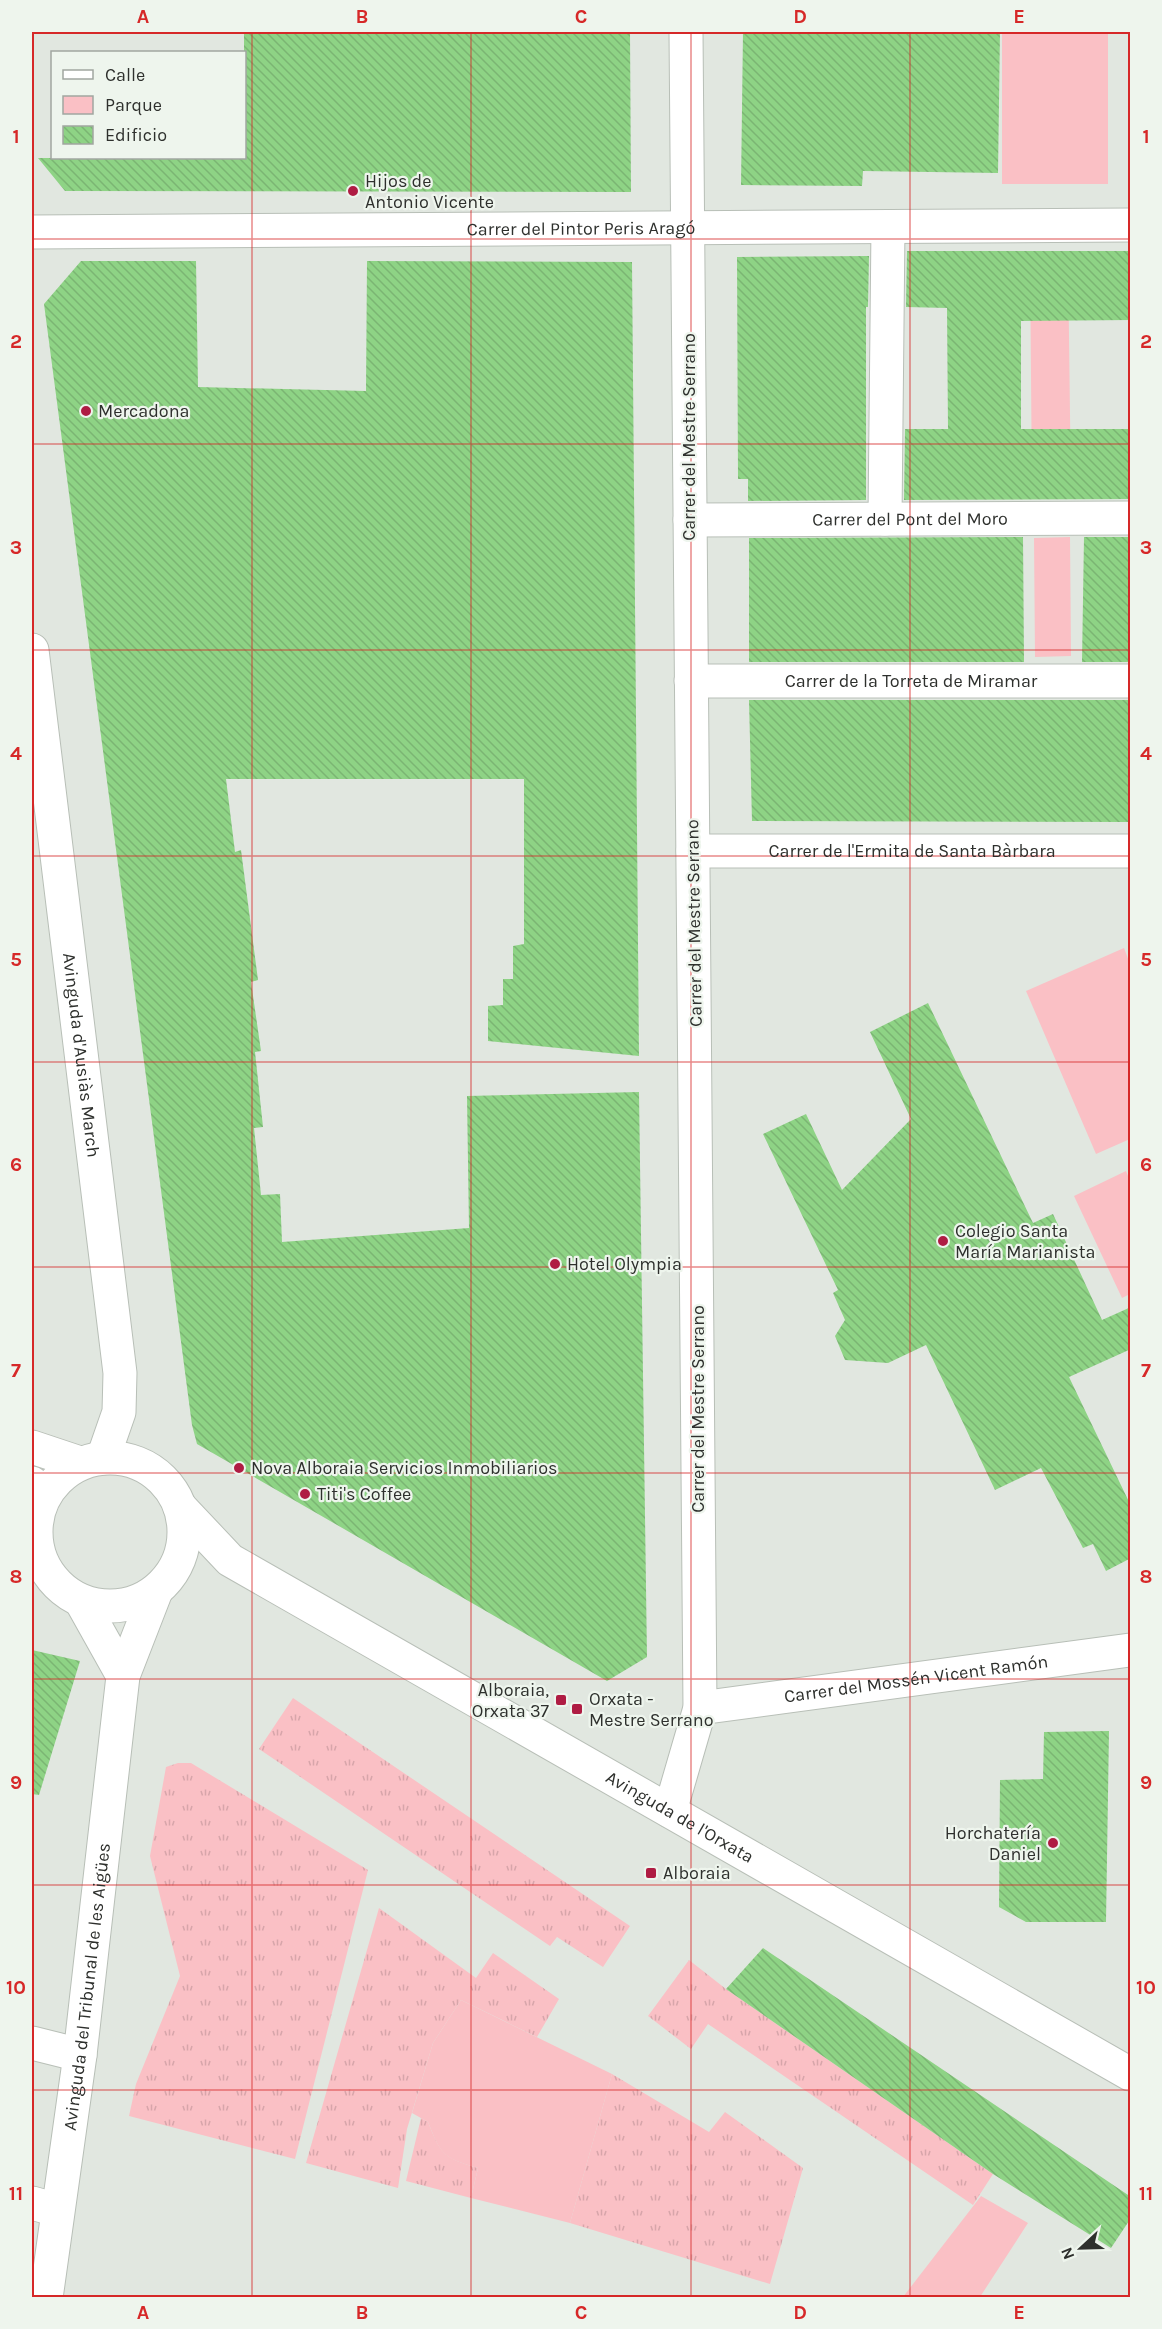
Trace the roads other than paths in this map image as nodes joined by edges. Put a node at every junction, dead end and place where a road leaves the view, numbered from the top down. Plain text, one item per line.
1 (686, 32) edge
2 (1131, 225) edge
3 (888, 227) junction
4 (688, 228) junction
5 (32, 232) edge
6 (1131, 518) edge
7 (885, 519) junction
8 (690, 520) junction
9 (32, 650) edge
10 (691, 681) junction
11 (1131, 681) edge
12 (693, 851) junction
13 (1131, 851) edge
14 (32, 1447) edge
15 (92, 1461) junction
16 (38, 1489) edge
17 (180, 1507) junction
18 (230, 1560) junction
19 (165, 1581) junction
20 (81, 1601) junction
21 (1131, 1650) edge
22 (123, 1676) junction
23 (700, 1708) junction
24 (670, 1811) junction
25 (32, 2043) edge
26 (80, 2055) junction
27 (1131, 2074) edge
28 (44, 2206) edge
29 (46, 2298) edge

1 - 4 street, Carrer del Mestre Serrano
2 - 3 street, Carrer del Pintor Peris Aragó
3 - 4 street, Carrer del Pintor Peris Aragó
3 - 7 street
4 - 5 street, Carrer del Pintor Peris Aragó
4 - 8 street, Carrer del Mestre Serrano
6 - 7 street, Carrer del Pont del Moro
7 - 8 street, Carrer del Pont del Moro
8 - 10 street, Carrer del Mestre Serrano
9 - 15 street, Avinguda d'Ausiàs March
10 - 11 street, Carrer de la Torreta de Miramar
10 - 12 street, Carrer del Mestre Serrano
12 - 13 street, Carrer de l'Ermita de Santa Bàrbara
12 - 23 street, Carrer del Mestre Serrano
14 - 15 street
15 - 16 street
15 - 17 street
16 - 20 street
17 - 18 street, Avinguda de l'Orxata
17 - 19 street
18 - 19 street
18 - 24 street, Avinguda de l'Orxata
19 - 20 street
19 - 22 street, Avinguda del Tribunal de les Aigües
20 - 22 street
21 - 23 street, Carrer del Mossén Vicent Ramón
22 - 26 street, Avinguda del Tribunal de les Aigües
23 - 24 street, Carrer del Mestre Serrano
24 - 27 street, Avinguda de l'Orxata
25 - 26 street
26 - 28 street, Avinguda del Tribunal de les Aigües
28 - 29 street, Avinguda del Tribunal de les Aigües

